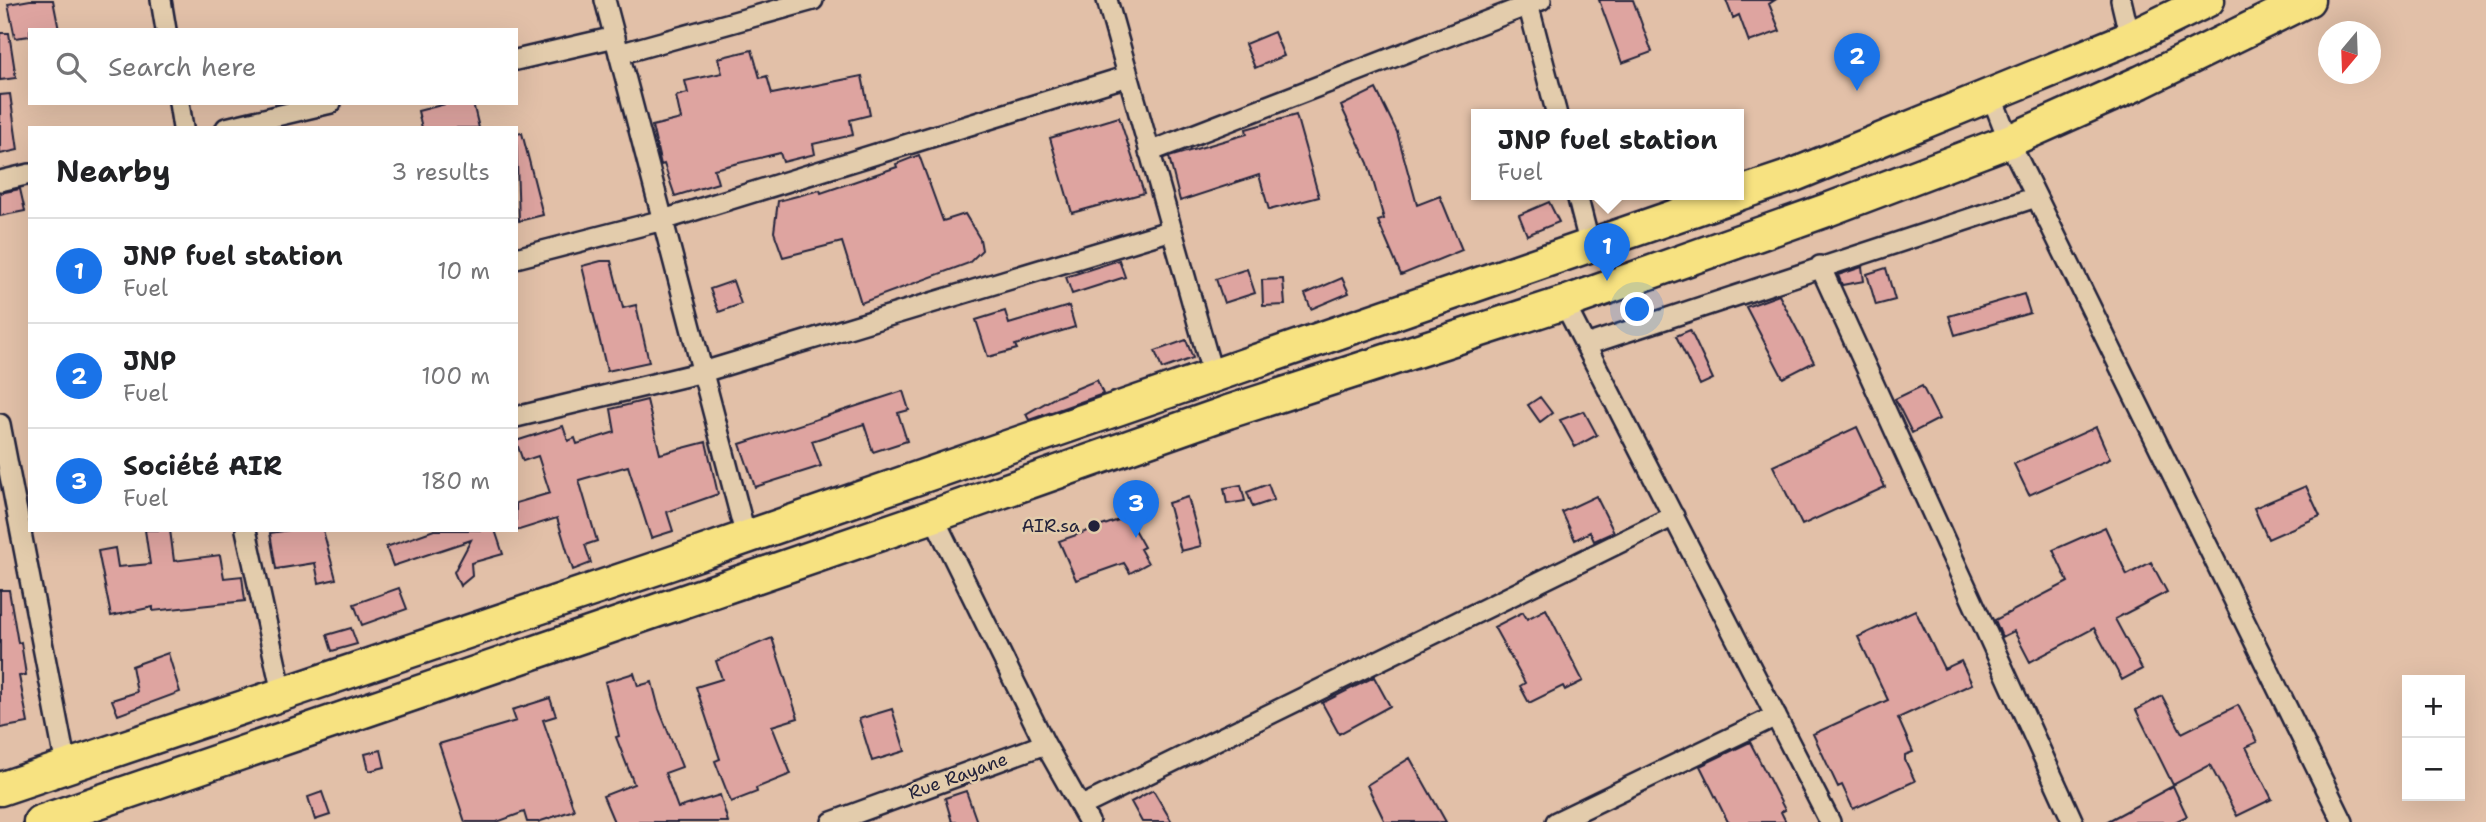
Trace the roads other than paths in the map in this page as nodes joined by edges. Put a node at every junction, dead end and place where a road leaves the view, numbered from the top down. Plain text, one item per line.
1 (161, 0) edge
2 (605, 0) edge
3 (813, 0) edge
4 (1107, 0) edge
5 (2121, 0) edge
6 (2208, 0) edge
7 (2308, 0) edge
8 (1532, 1) edge
9 (166, 28) edge
10 (2130, 38) junction
11 (617, 46) junction
12 (518, 60) edge
13 (1128, 76) junction
14 (1991, 95) junction
15 (179, 105) edge
16 (323, 105) edge
17 (1556, 109) edge
18 (183, 126) edge
19 (234, 126) edge
20 (2009, 141) junction
21 (1149, 152) junction
22 (28, 174) edge
23 (0, 181) edge
24 (1744, 192) edge
25 (2036, 197) junction
26 (1578, 200) edge
27 (1723, 200) edge
28 (663, 220) junction
29 (1172, 230) junction
30 (1590, 246) junction
31 (518, 257) edge
32 (1820, 266) junction
33 (1564, 303) junction
34 (1586, 345) junction
35 (703, 372) junction
36 (1213, 376) junction
37 (518, 417) edge
38 (0, 424) edge
39 (933, 516) junction
40 (1674, 516) junction
41 (246, 532) edge
42 (746, 537) junction
43 (282, 693) junction
44 (1776, 716) junction
45 (1045, 744) junction
46 (66, 766) junction
47 (0, 789) edge
48 (1086, 814) edge
49 (47, 821) edge
50 (832, 822) edge
51 (1556, 822) edge
52 (1830, 822) edge
53 (2073, 822) edge
54 (2343, 822) edge

1 - 9 street
2 - 11 street
3 - 11 street
4 - 13 street
5 - 10 street
6 - 10 main road
7 - 20 main road
8 - 17 street
8 - 21 street
10 - 14 main road
11 - 12 street
11 - 28 street
13 - 21 street
13 - 28 street
14 - 20 street
14 - 24 main road
15 - 18 street
16 - 19 street
20 - 25 street
20 - 33 main road
21 - 29 street
22 - 23 street
25 - 32 street
25 - 54 street
26 - 30 street
27 - 30 main road
28 - 31 street
28 - 35 street
29 - 35 street
29 - 36 street
30 - 36 main road
32 - 34 street
32 - 53 street
33 - 34 street
33 - 39 main road
34 - 40 street
35 - 37 street
35 - 42 street
36 - 42 main road
38 - 46 street
39 - 45 street
39 - 49 main road
40 - 44 street
40 - 48 street
41 - 43 street
42 - 43 main road
43 - 46 main road
44 - 51 street
44 - 52 street
45 - 48 street
45 - 50 street, Rue Rayane
46 - 47 main road

